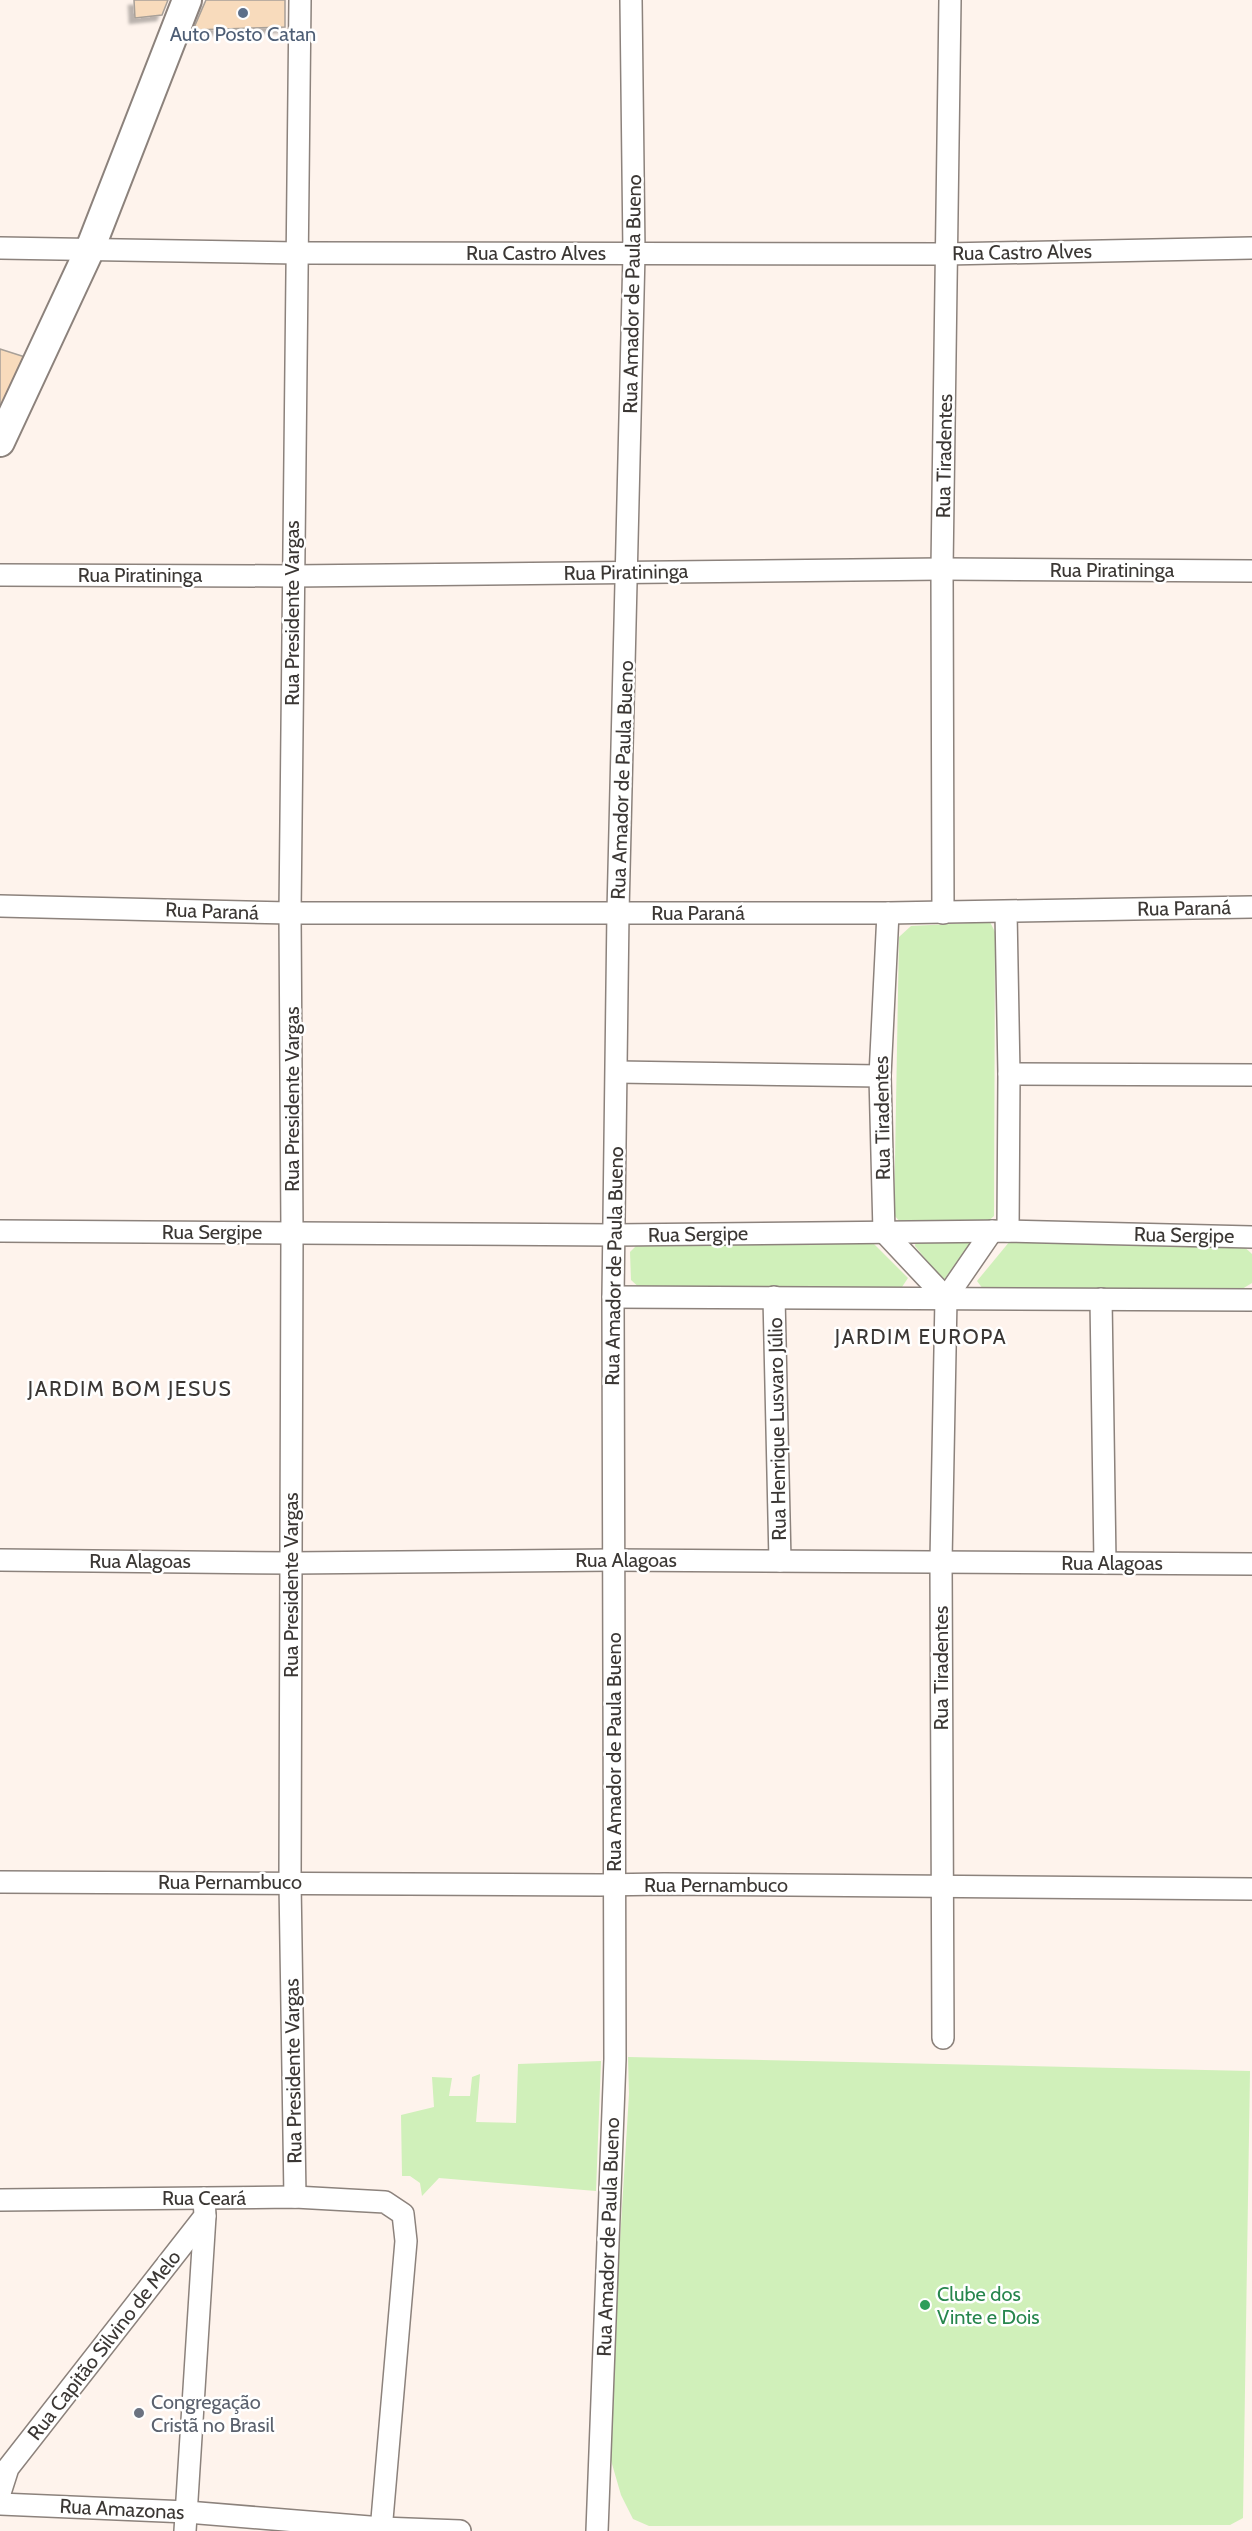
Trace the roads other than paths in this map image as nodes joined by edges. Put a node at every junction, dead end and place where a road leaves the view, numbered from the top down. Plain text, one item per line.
1 (187, 0) edge
2 (300, 0) edge
3 (631, 0) edge
4 (950, 0) edge
5 (0, 248) edge
6 (1252, 248) edge
7 (90, 249) junction
8 (297, 253) junction
9 (634, 253) junction
10 (946, 254) junction
11 (0, 442) edge
12 (942, 569) junction
13 (1252, 571) edge
14 (627, 572) junction
15 (0, 575) edge
16 (292, 576) junction
17 (0, 906) edge
18 (1252, 907) edge
19 (618, 912) junction
20 (1006, 912) junction
21 (290, 913) junction
22 (888, 913) junction
23 (943, 913) junction
24 (617, 1072) junction
25 (1009, 1074) junction
26 (1252, 1075) edge
27 (879, 1076) junction
28 (0, 1231) edge
29 (1000, 1231) junction
30 (292, 1232) junction
31 (884, 1232) junction
32 (614, 1235) junction
33 (1252, 1237) edge
34 (612, 1297) junction
35 (774, 1297) junction
36 (946, 1298) junction
37 (1101, 1299) junction
38 (1252, 1300) edge
39 (0, 1560) edge
40 (613, 1560) junction
41 (780, 1561) junction
42 (941, 1561) junction
43 (290, 1563) junction
44 (1105, 1563) junction
45 (1252, 1564) edge
46 (0, 1882) edge
47 (291, 1882) junction
48 (615, 1884) junction
49 (941, 1887) junction
50 (1252, 1889) edge
51 (943, 2038) dead end
52 (295, 2197) junction
53 (0, 2200) edge
54 (204, 2207) junction
55 (0, 2493) edge
56 (0, 2504) edge
57 (186, 2522) edge
58 (381, 2529) edge
59 (460, 2531) edge
60 (597, 2531) edge

1 - 7 street
2 - 8 street, Rua Presidente Vargas
3 - 9 street, Rua Amador de Paula Bueno
4 - 10 street, Rua Tiradentes
5 - 7 street, Rua Castro Alves
6 - 10 street, Rua Castro Alves
7 - 8 street, Rua Castro Alves
7 - 11 street
8 - 9 street, Rua Castro Alves
8 - 16 street, Rua Presidente Vargas
9 - 10 street, Rua Castro Alves
9 - 14 street, Rua Amador de Paula Bueno
10 - 12 street, Rua Tiradentes
12 - 13 street, Rua Piratininga
12 - 14 street, Rua Piratininga
12 - 23 street, Rua Tiradentes
14 - 16 street, Rua Piratininga
14 - 19 street, Rua Amador de Paula Bueno
15 - 16 street, Rua Piratininga
16 - 21 street, Rua Presidente Vargas
17 - 21 street, Rua Paraná
18 - 20 street, Rua Paraná
19 - 21 street, Rua Paraná
19 - 22 street, Rua Paraná
19 - 24 street, Rua Amador de Paula Bueno
20 - 23 street, Rua Paraná
20 - 25 street
21 - 30 street, Rua Presidente Vargas
22 - 23 street, Rua Paraná
22 - 27 street, Rua Tiradentes
24 - 27 street
24 - 32 street, Rua Amador de Paula Bueno
25 - 26 street
25 - 29 street
27 - 31 street, Rua Tiradentes
28 - 30 street, Rua Sergipe
29 - 31 street, Rua Sergipe
29 - 33 street, Rua Sergipe
29 - 36 street
30 - 32 street, Rua Sergipe
30 - 43 street, Rua Presidente Vargas
31 - 32 street, Rua Sergipe
31 - 36 street
32 - 34 street, Rua Amador de Paula Bueno
34 - 35 street
34 - 40 street, Rua Amador de Paula Bueno
35 - 36 street
35 - 41 street, Rua Henrique Lusvaro Júlio
36 - 37 street
36 - 42 street, Rua Tiradentes
37 - 38 street
37 - 44 street
39 - 43 street, Rua Alagoas
40 - 41 street, Rua Alagoas
40 - 43 street, Rua Alagoas
40 - 48 street, Rua Amador de Paula Bueno
41 - 42 street, Rua Alagoas
42 - 44 street, Rua Alagoas
42 - 49 street, Rua Tiradentes
43 - 47 street, Rua Presidente Vargas
44 - 45 street, Rua Alagoas
46 - 47 street, Rua Pernambuco
47 - 48 street, Rua Pernambuco
47 - 52 street, Rua Presidente Vargas
48 - 49 street, Rua Pernambuco
48 - 60 street, Rua Amador de Paula Bueno
49 - 50 street, Rua Pernambuco
49 - 51 street, Rua Tiradentes
52 - 54 street, Rua Ceará
52 - 58 street, Rua Ceará
53 - 54 street, Rua Ceará
54 - 55 street, Rua Capitão Silvino de Melo
54 - 57 street
56 - 57 street, Rua Amazonas
57 - 58 street, Rua Amazonas
58 - 59 street, Rua Amazonas

